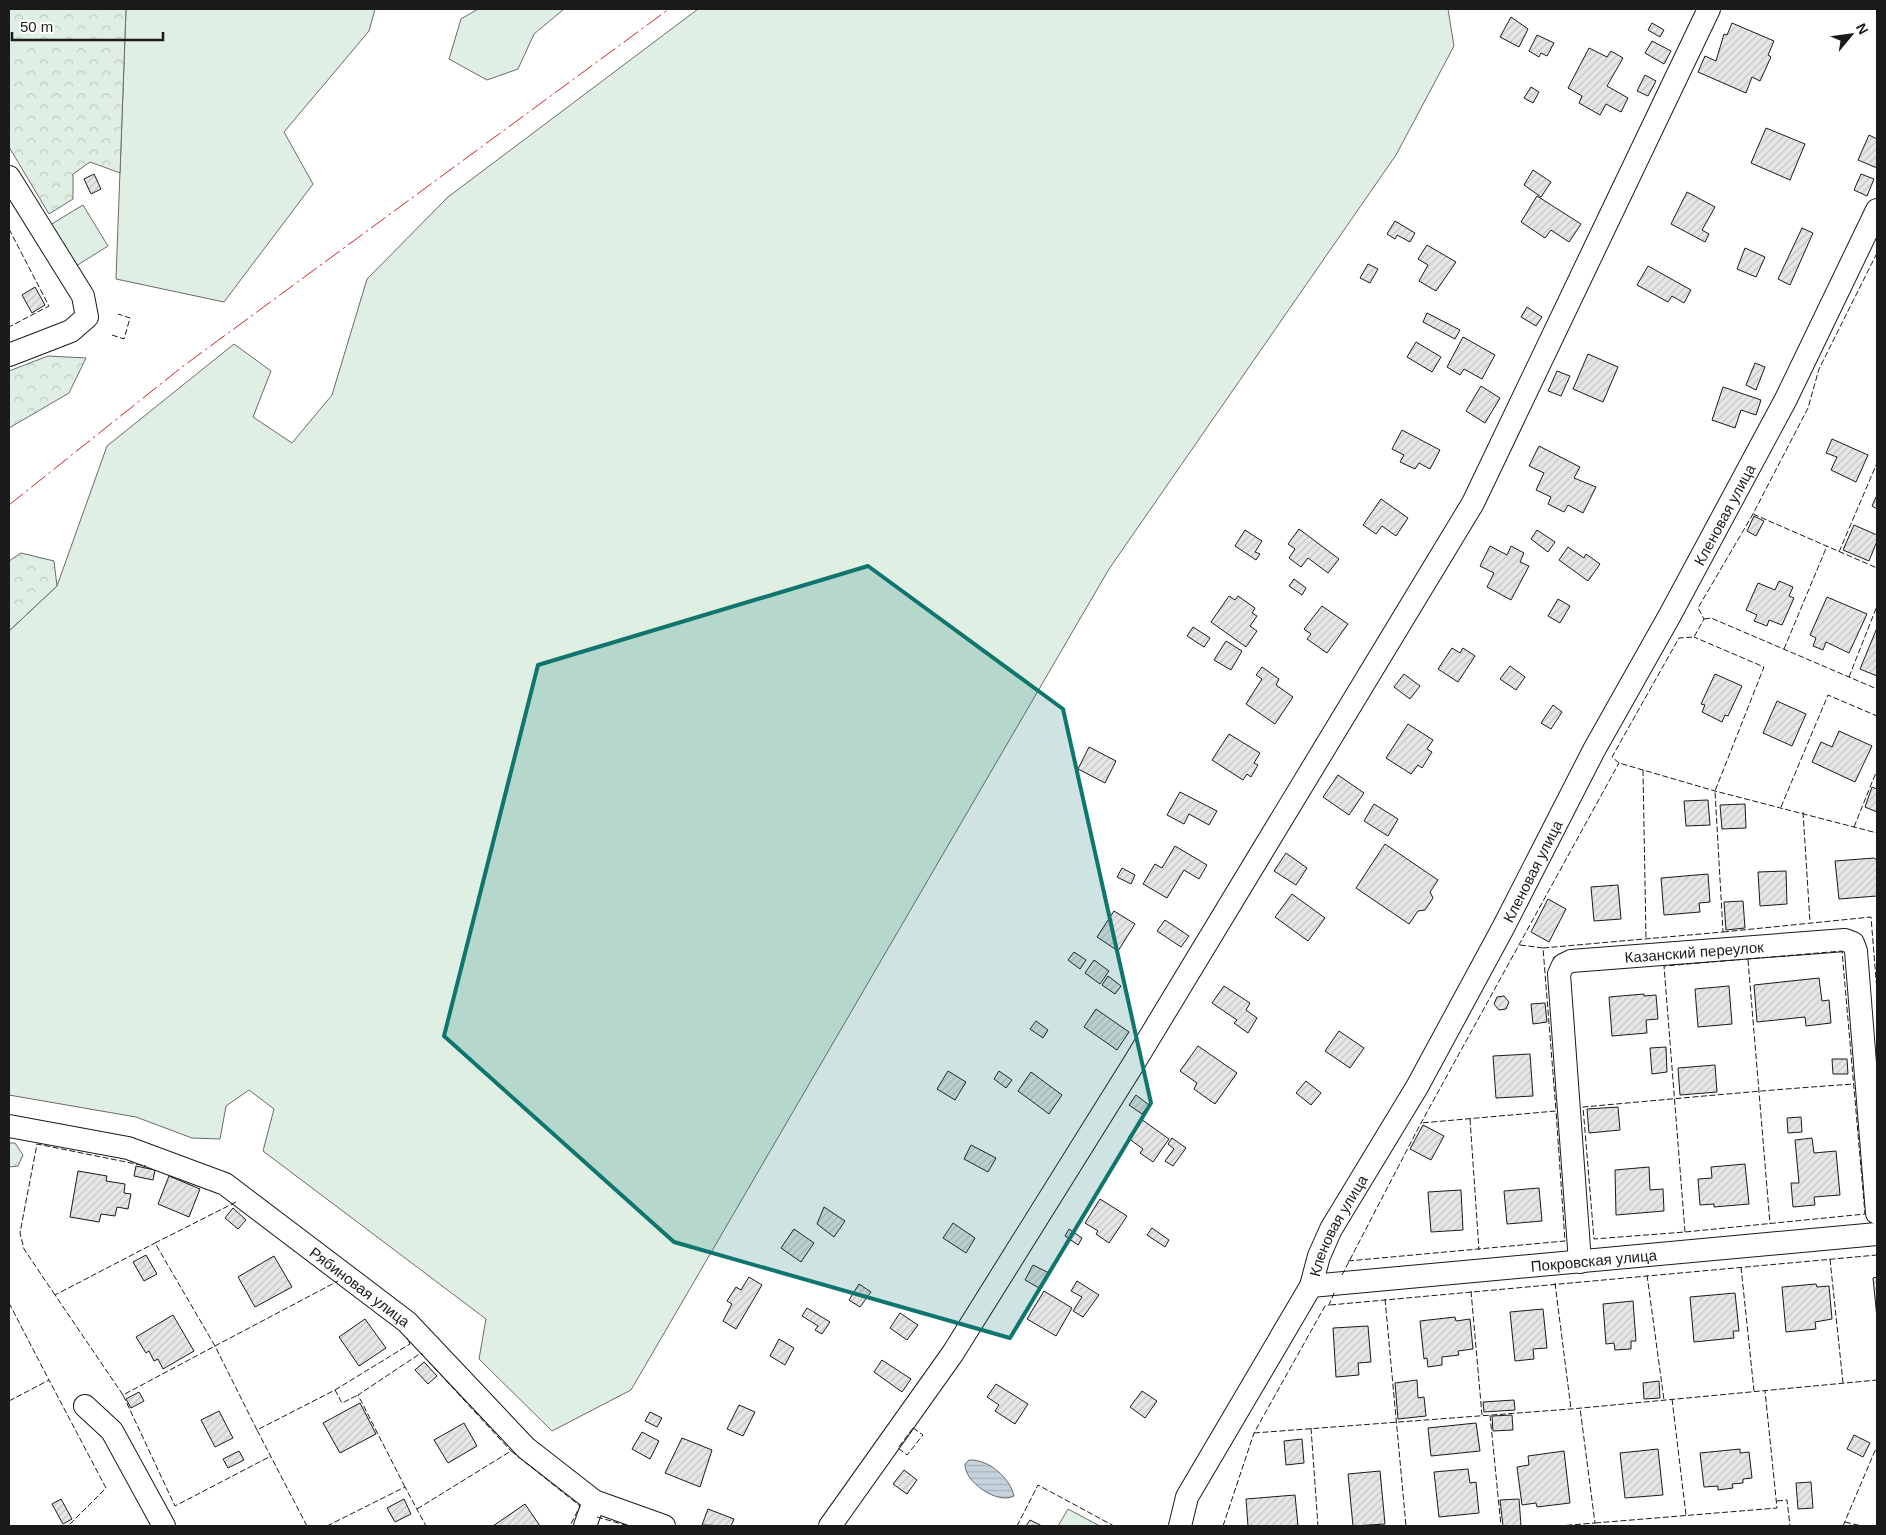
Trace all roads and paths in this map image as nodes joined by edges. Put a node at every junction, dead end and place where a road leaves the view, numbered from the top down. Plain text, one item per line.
1 (1708, 9) edge
2 (9, 177) edge
3 (1877, 210) edge
4 (9, 355) edge
5 (9, 1126) edge
6 (1877, 1213) edge
7 (1877, 1234) edge
8 (1580, 1262) junction
9 (1311, 1286) junction
10 (85, 1406) dead end
11 (594, 1501) junction
12 (164, 1526) edge
13 (585, 1526) edge
14 (664, 1526) edge
15 (830, 1526) edge
16 (1180, 1526) edge

1 - 15 street
2 - 4 street
3 - 9 street, Кленовая улица
5 - 11 street, Рябиновая улица
6 - 8 street, Казанский переулок
7 - 8 street, Покровская улица
8 - 9 street, Покровская улица
9 - 16 street, Кленовая улица
10 - 12 street
11 - 13 street
11 - 14 street, Рябиновая улица

